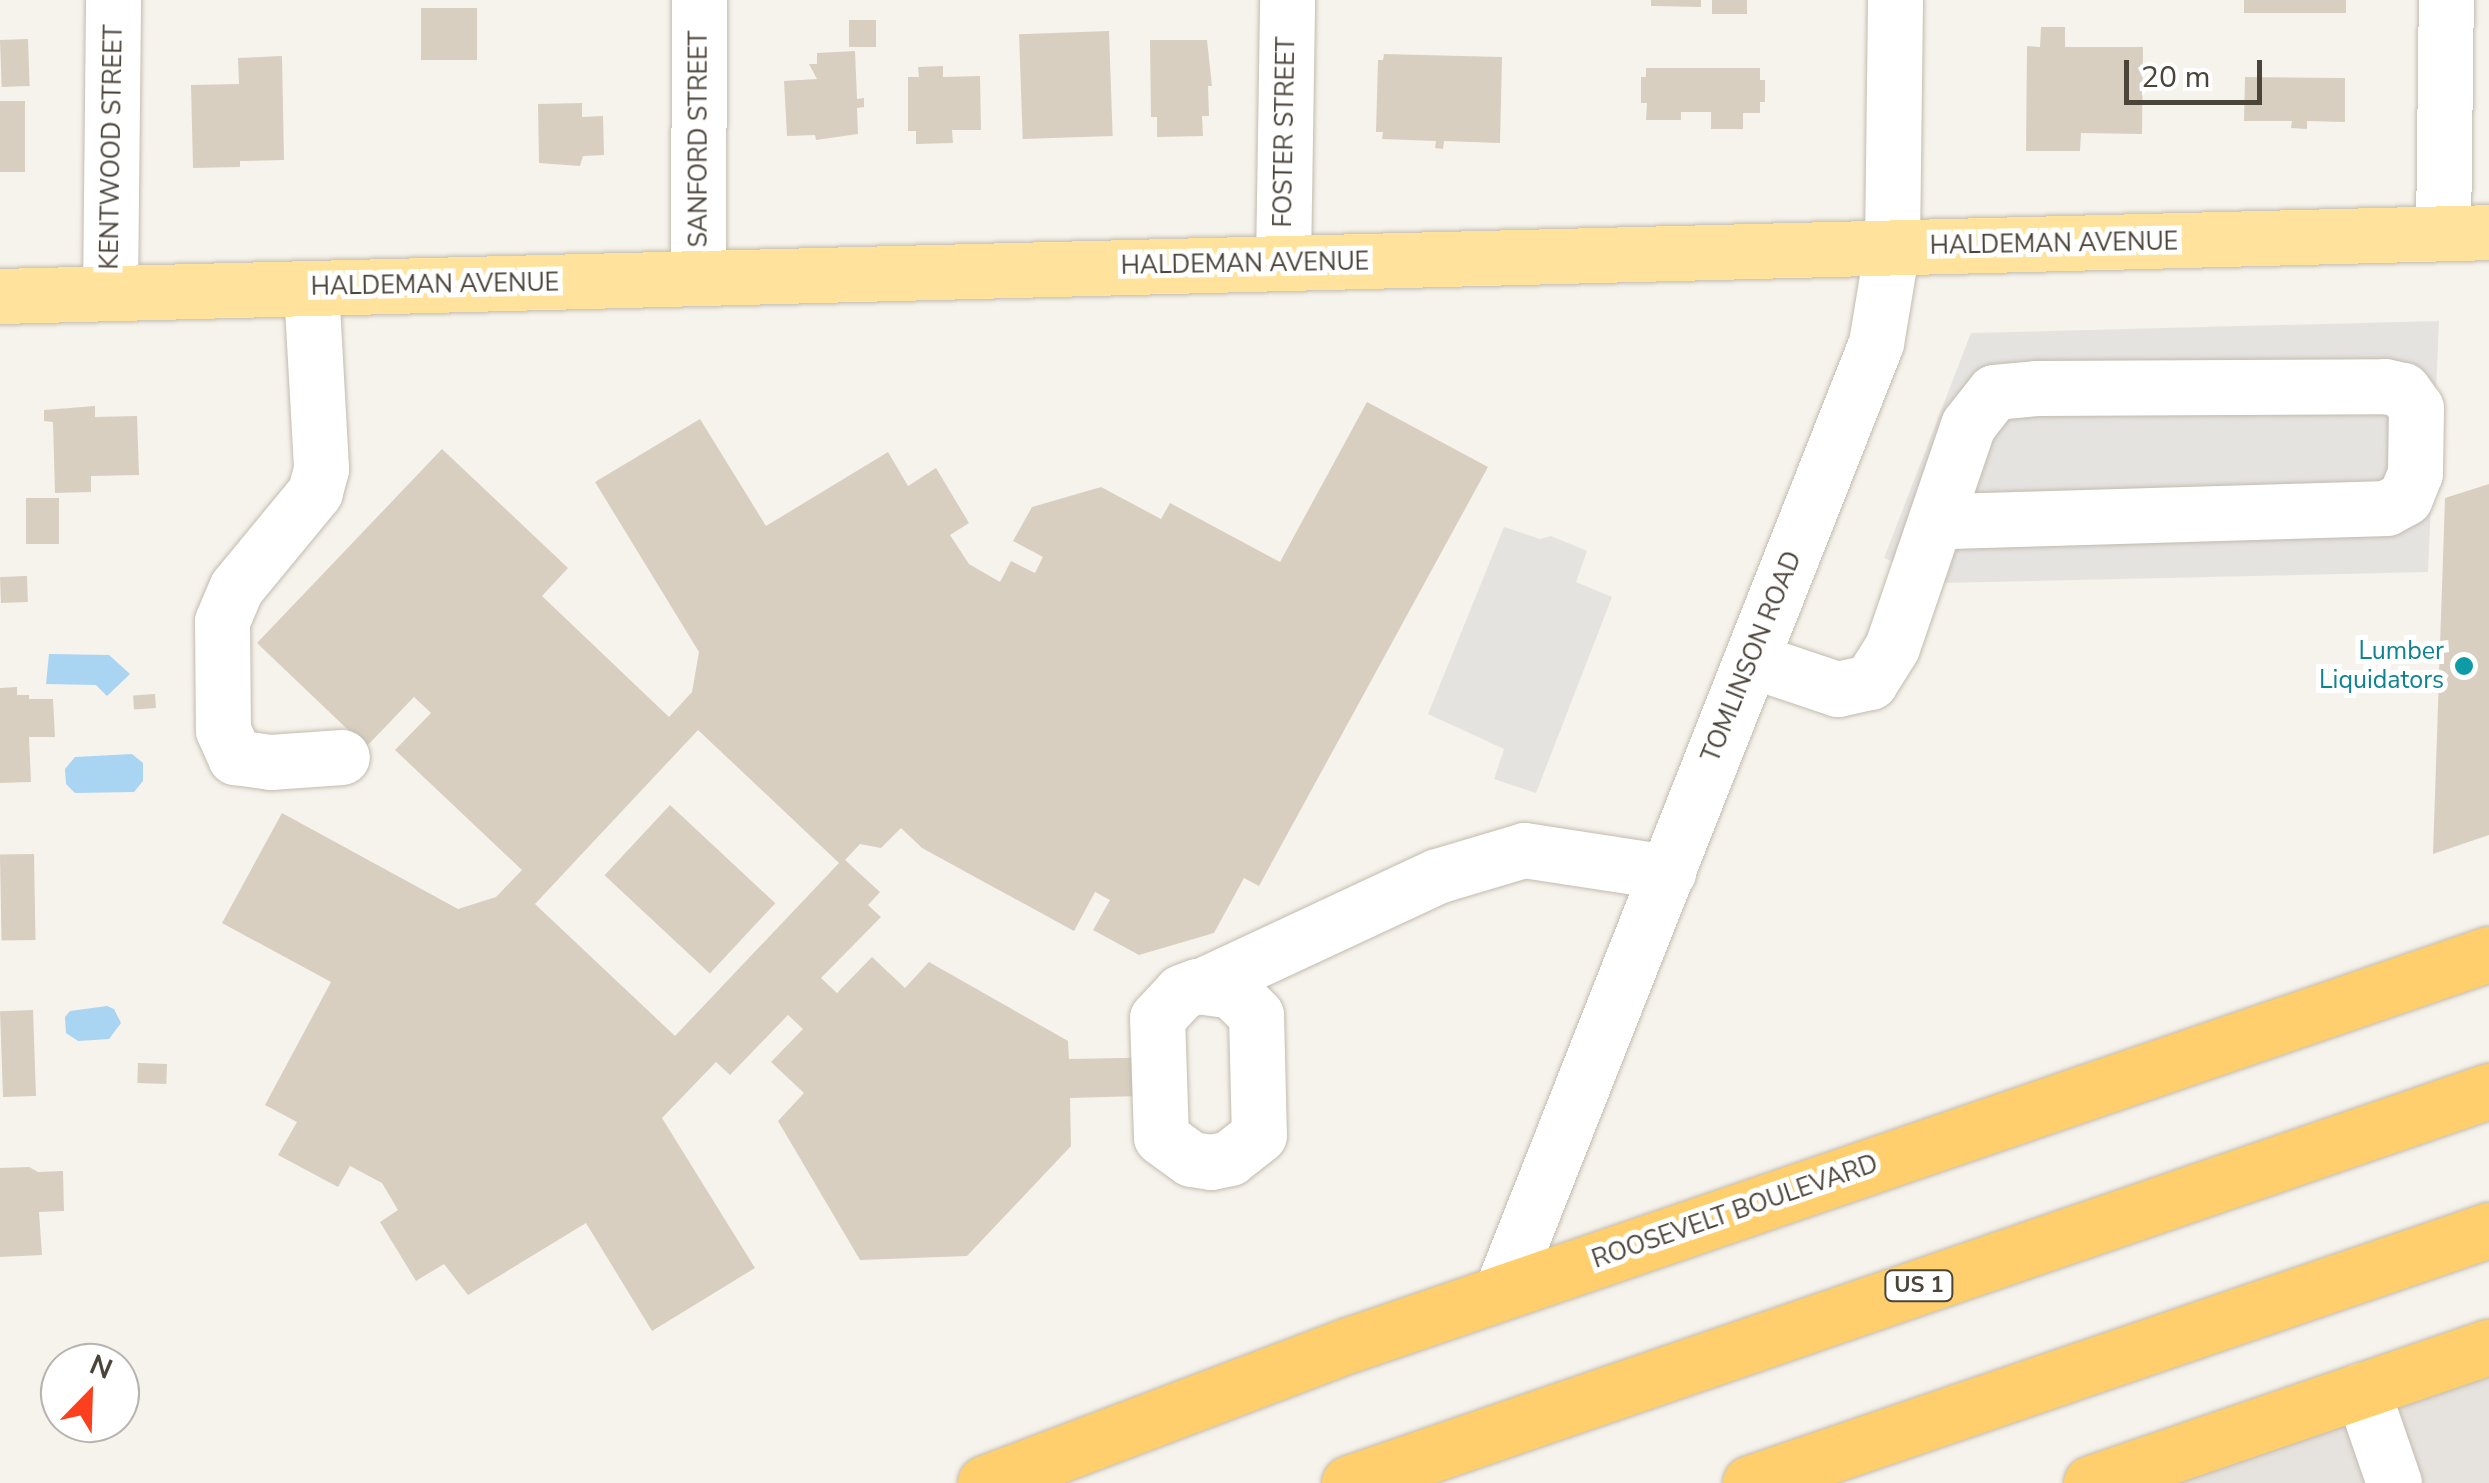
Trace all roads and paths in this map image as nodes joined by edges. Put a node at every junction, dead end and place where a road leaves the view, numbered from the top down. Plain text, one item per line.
1 (113, 0) edge
2 (700, 0) edge
3 (1287, 0) edge
4 (1896, 0) edge
5 (2446, 0) edge
6 (2466, 233) edge
7 (1892, 248) junction
8 (1283, 263) junction
9 (698, 278) junction
10 (312, 288) junction
11 (110, 293) junction
12 (0, 296) edge
13 (1935, 521) junction
14 (1751, 660) junction
15 (342, 757) dead end
16 (1668, 872) junction
17 (2489, 954) edge
18 (1201, 986) dead end
19 (2489, 1091) edge
20 (2489, 1230) edge
21 (1501, 1292) junction
22 (2489, 1347) edge
23 (2362, 1390) junction
24 (2097, 1482) edge
25 (985, 1483) edge
26 (1350, 1483) edge
27 (1750, 1483) edge
28 (2394, 1483) edge

1 - 11 street, KENTWOOD STREET
2 - 9 street, SANFORD STREET
3 - 8 street, FOSTER STREET
4 - 7 street, TOMLINSON ROAD
5 - 6 street
6 - 7 main road, HALDEMAN AVENUE
7 - 8 main road, HALDEMAN AVENUE
7 - 14 street, TOMLINSON ROAD
8 - 9 main road, HALDEMAN AVENUE
9 - 10 main road, HALDEMAN AVENUE
10 - 11 main road, HALDEMAN AVENUE
10 - 15 street
11 - 12 main road, HALDEMAN AVENUE
13 - 13 street
13 - 14 street
14 - 16 street, TOMLINSON ROAD
16 - 18 street
16 - 21 street, TOMLINSON ROAD
17 - 21 highway, ROOSEVELT BOULEVARD
19 - 26 highway, US 1
20 - 27 highway
21 - 25 highway, ROOSEVELT BOULEVARD
22 - 23 highway
23 - 24 highway
23 - 28 street

